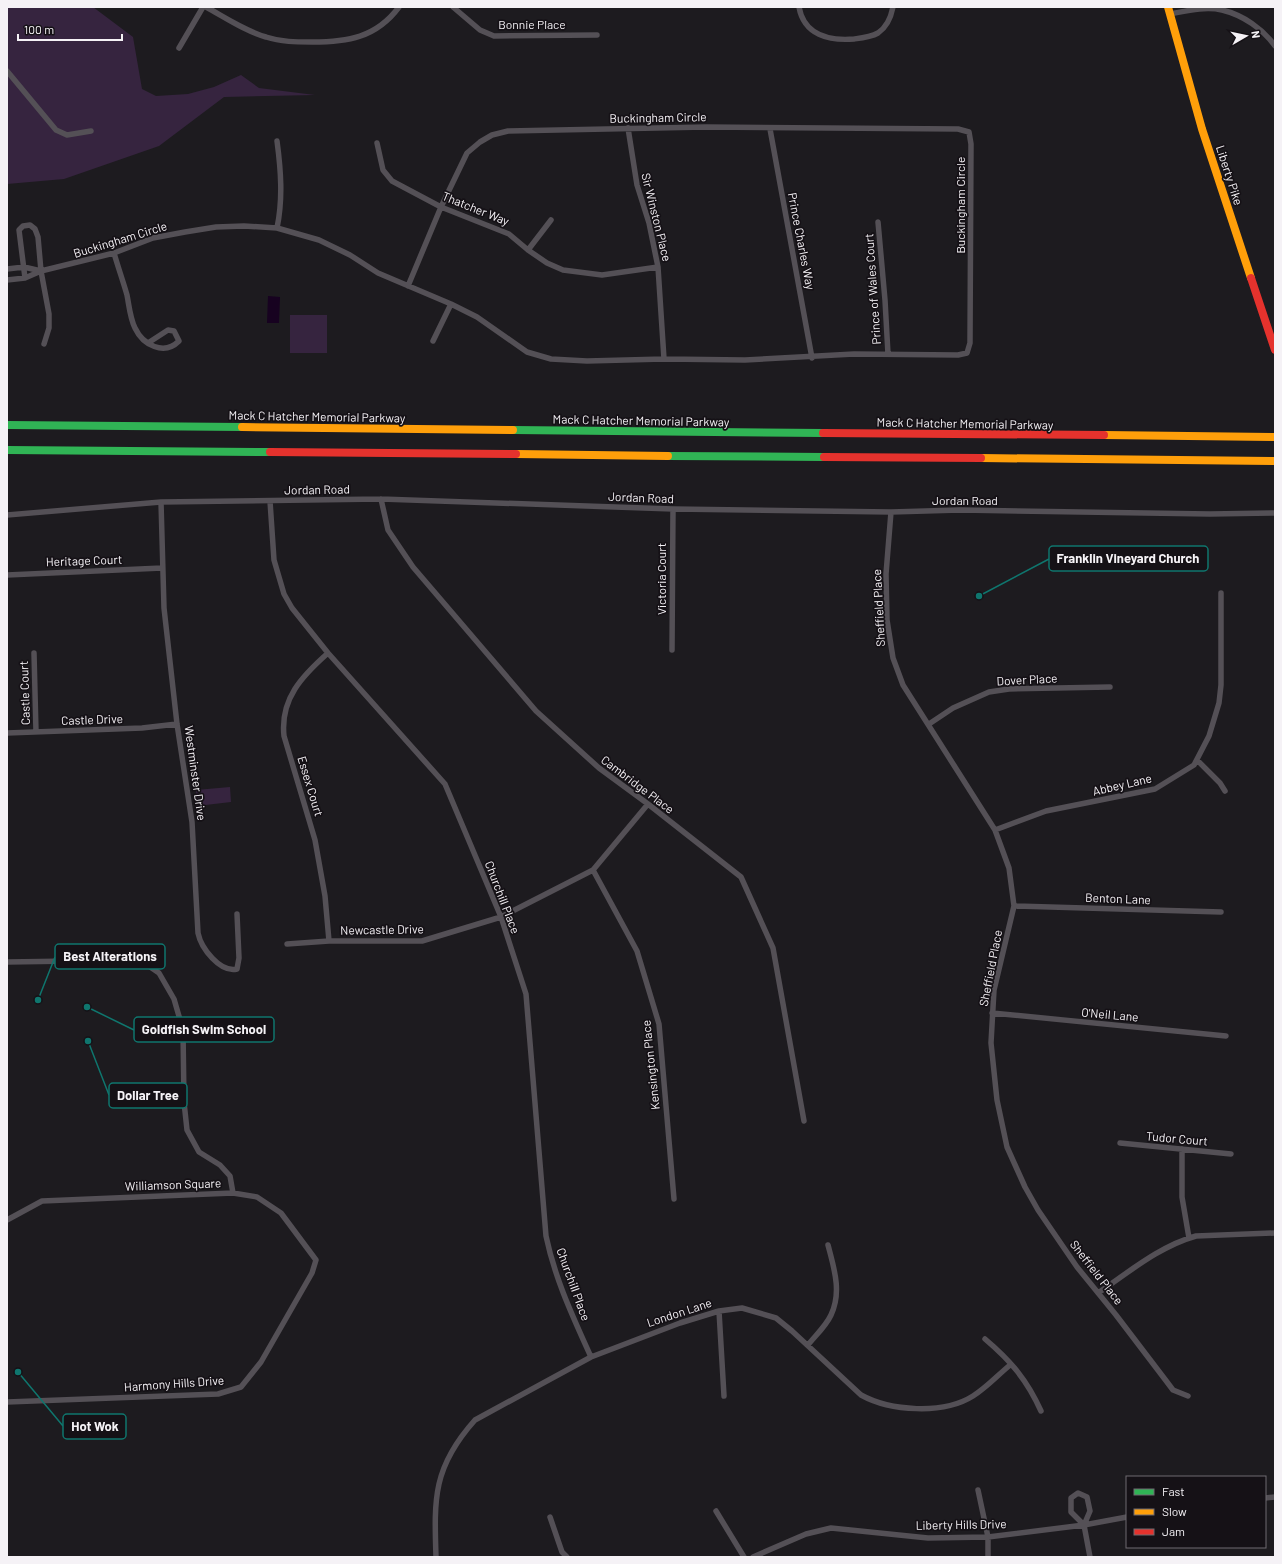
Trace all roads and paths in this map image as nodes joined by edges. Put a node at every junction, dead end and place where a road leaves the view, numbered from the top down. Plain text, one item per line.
1 (205, 7) edge
2 (398, 7) edge
3 (453, 7) edge
4 (799, 7) edge
5 (893, 7) edge
6 (1169, 11) edge
7 (597, 35) dead end
8 (1275, 46) edge
9 (179, 48) dead end
10 (7, 71) edge
11 (628, 128) junction
12 (770, 129) junction
13 (91, 131) dead end
14 (277, 141) dead end
15 (377, 143) dead end
16 (441, 207) junction
17 (551, 220) dead end
18 (878, 222) dead end
19 (277, 228) junction
20 (528, 250) junction
21 (114, 253) junction
22 (24, 267) junction
23 (658, 267) junction
24 (7, 269) edge
25 (41, 271) junction
26 (25, 278) junction
27 (7, 280) edge
28 (408, 286) junction
29 (451, 304) junction
30 (433, 341) dead end
31 (148, 343) junction
32 (44, 344) dead end
33 (1275, 350) edge
34 (888, 354) junction
35 (812, 358) junction
36 (664, 359) junction
37 (7, 425) edge
38 (1275, 437) edge
39 (7, 450) edge
40 (1275, 461) edge
41 (381, 499) junction
42 (270, 501) junction
43 (161, 502) junction
44 (673, 509) junction
45 (891, 512) junction
46 (1275, 513) edge
47 (7, 515) edge
48 (162, 568) junction
49 (7, 574) edge
50 (1221, 593) dead end
51 (672, 650) dead end
52 (34, 653) dead end
53 (328, 653) junction
54 (1110, 687) dead end
55 (177, 724) junction
56 (929, 724) junction
57 (36, 732) junction
58 (7, 733) edge
59 (1197, 760) junction
60 (1224, 790) dead end
61 (648, 804) junction
62 (995, 830) junction
63 (593, 870) junction
64 (1014, 906) junction
65 (1221, 912) dead end
66 (237, 914) dead end
67 (501, 917) junction
68 (329, 941) junction
69 (287, 944) dead end
70 (7, 962) edge
71 (992, 1013) junction
72 (1226, 1036) dead end
73 (804, 1121) dead end
74 (1120, 1144) dead end
75 (1182, 1149) junction
76 (1231, 1154) dead end
77 (233, 1193) junction
78 (674, 1199) dead end
79 (7, 1220) edge
80 (1275, 1232) edge
81 (1189, 1238) junction
82 (828, 1245) dead end
83 (316, 1260) joint
84 (1098, 1293) junction
85 (719, 1311) junction
86 (986, 1340) dead end
87 (808, 1345) junction
88 (591, 1358) junction
89 (1010, 1364) junction
90 (724, 1396) dead end
91 (1188, 1396) dead end
92 (7, 1402) edge
93 (1041, 1411) dead end
94 (978, 1490) dead end
95 (716, 1511) dead end
96 (550, 1517) dead end
97 (1126, 1517) edge
98 (1084, 1525) junction
99 (988, 1537) junction
100 (436, 1557) edge
101 (567, 1557) edge
102 (744, 1557) edge
103 (753, 1557) edge
104 (988, 1557) edge
105 (1090, 1557) edge

1 - 2 street
1 - 9 street
3 - 7 street, Bonnie Place
4 - 5 street
6 - 8 street
6 - 33 main road, Liberty Pike
10 - 13 street
11 - 12 street, Buckingham Circle
11 - 16 street, Buckingham Circle
11 - 23 street, Sir Winston Place
12 - 34 street, Buckingham Circle
12 - 35 street, Prince Charles Way
14 - 19 street
15 - 16 street, Thatcher Way
16 - 20 street, Thatcher Way
16 - 28 street, Buckingham Circle
17 - 20 street
18 - 34 street, Prince of Wales Court
19 - 21 street, Buckingham Circle
19 - 28 street, Buckingham Circle
20 - 23 street, Thatcher Way
21 - 25 street, Buckingham Circle
21 - 31 street
22 - 24 street, Buckingham Circle
22 - 25 street, Buckingham Circle
22 - 25 street
22 - 26 street
23 - 36 street, Sir Winston Place
25 - 26 street, Buckingham Circle
25 - 32 street
26 - 27 street, Buckingham Circle
28 - 29 street, Buckingham Circle
29 - 30 street
29 - 36 street, Buckingham Circle
31 - 31 street
34 - 35 street, Buckingham Circle
35 - 36 street, Buckingham Circle
37 - 38 main road, Mack C Hatcher Memorial Parkway
39 - 40 main road
41 - 42 street, Jordan Road
41 - 44 street, Jordan Road
41 - 61 street, Cambridge Place
42 - 43 street, Jordan Road
42 - 53 street, Churchill Place
43 - 47 street, Jordan Road
43 - 48 street, Westminster Drive
44 - 45 street, Jordan Road
44 - 51 street, Victoria Court
45 - 46 street, Jordan Road
45 - 56 street, Sheffield Place
48 - 49 street, Heritage Court
48 - 55 street, Westminster Drive
50 - 59 street, Abbey Lane
52 - 57 street, Castle Court
53 - 67 street, Churchill Place
53 - 68 street, Essex Court
54 - 56 street, Dover Place
55 - 57 street, Castle Drive
55 - 66 street, Westminster Drive
56 - 62 street, Sheffield Place
57 - 58 street, Castle Drive
59 - 60 street
59 - 62 street, Abbey Lane
61 - 63 street, Newcastle Drive
61 - 73 street, Cambridge Place
62 - 64 street, Sheffield Place
63 - 67 street, Newcastle Drive
63 - 78 street, Kensington Place
64 - 65 street, Benton Lane
64 - 71 street, Sheffield Place
67 - 68 street, Newcastle Drive
67 - 88 street, Churchill Place
68 - 69 street, Newcastle Drive
70 - 77 street
71 - 72 street, O'Neil Lane
71 - 84 street, Sheffield Place
74 - 75 street, Tudor Court
75 - 76 street, Tudor Court
75 - 81 street
77 - 79 street, Williamson Square
77 - 83 street, Williamson Square
80 - 81 street
81 - 84 street
82 - 87 street
83 - 92 street, Harmony Hills Drive
84 - 91 street, Sheffield Place
85 - 87 street, London Lane
85 - 88 street, London Lane
85 - 90 street
86 - 89 street
87 - 89 street, London Lane
88 - 100 street, London Lane
89 - 93 street
94 - 99 street
95 - 102 street
96 - 101 street
97 - 98 street, Liberty Hills Drive
98 - 98 street
98 - 99 street, Liberty Hills Drive
98 - 105 street
99 - 103 street, Liberty Hills Drive
99 - 104 street

